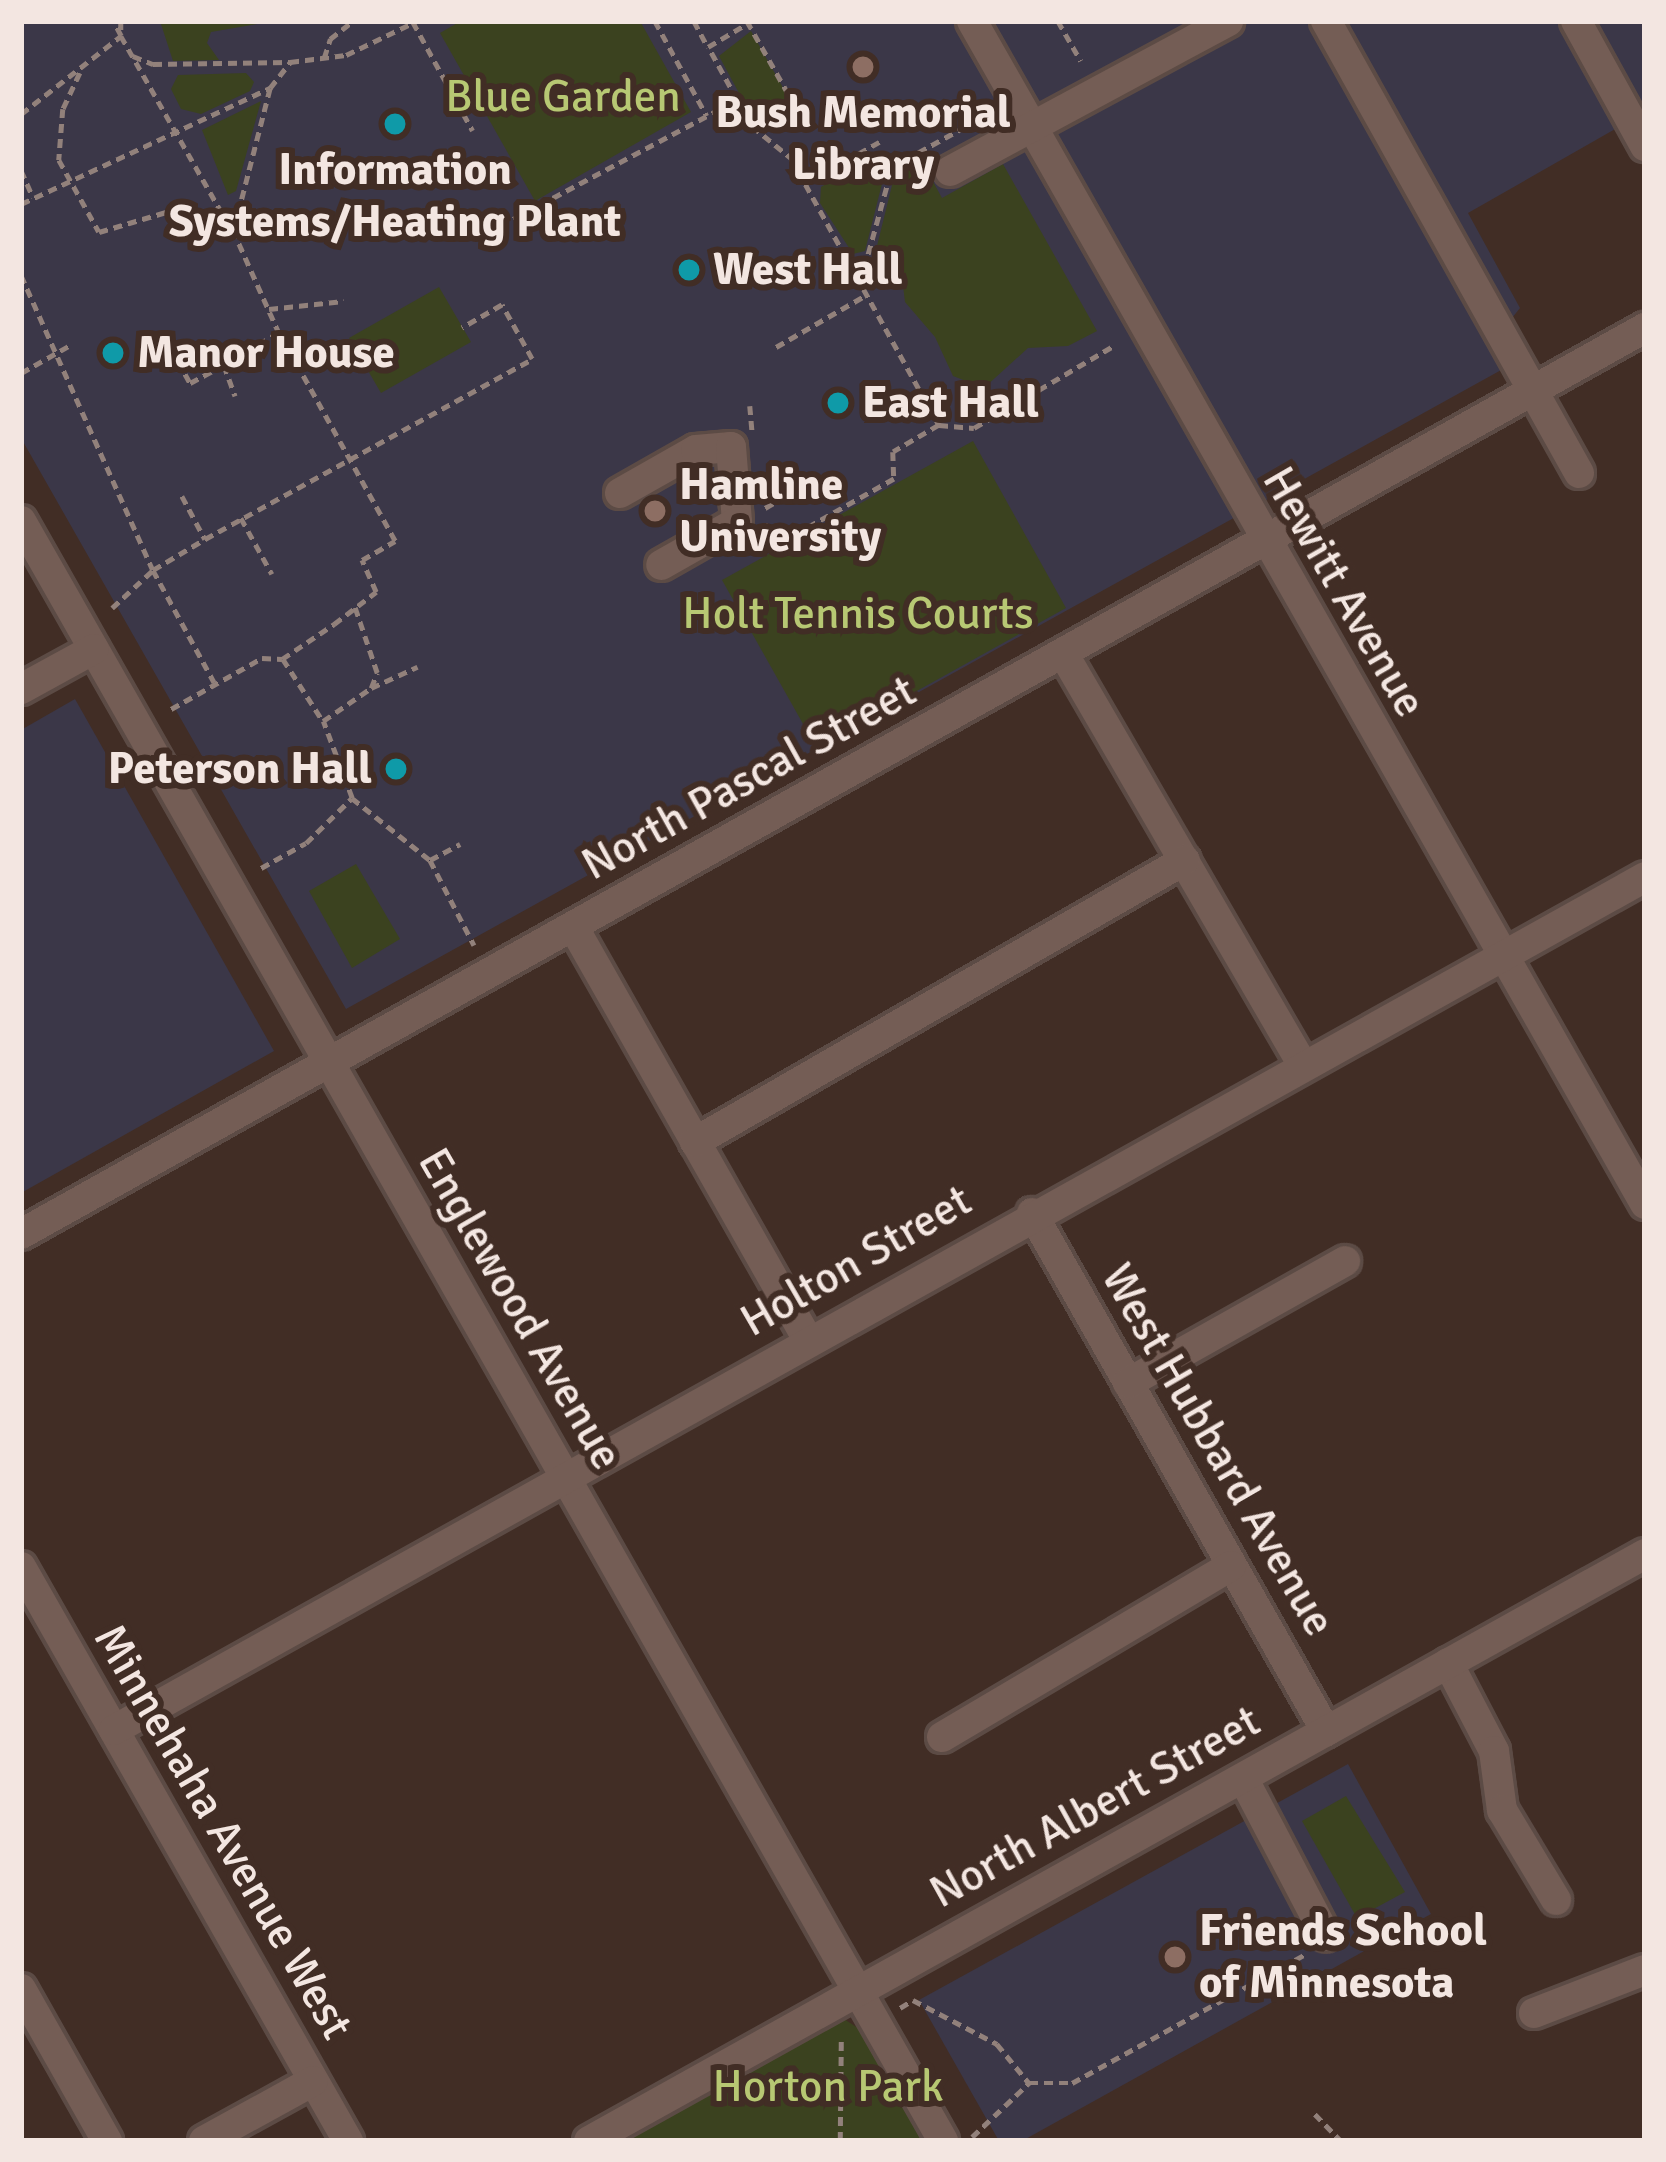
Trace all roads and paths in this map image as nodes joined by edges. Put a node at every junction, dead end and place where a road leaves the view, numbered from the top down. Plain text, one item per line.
1 (117, 21) edge
2 (353, 21) edge
3 (655, 21) edge
4 (694, 21) edge
5 (972, 21) edge
6 (1058, 21) edge
7 (1228, 21) edge
8 (1326, 21) edge
9 (1576, 21) edge
10 (415, 22) edge
11 (749, 22) edge
12 (121, 36) junction
13 (708, 47) junction
14 (133, 56) junction
15 (324, 58) junction
16 (1082, 61) dead end
17 (290, 62) junction
18 (80, 73) junction
19 (270, 88) junction
20 (737, 100) junction
21 (21, 113) edge
22 (708, 117) junction
23 (752, 126) junction
24 (1030, 128) junction
25 (175, 130) junction
26 (959, 130) dead end
27 (473, 131) dead end
28 (879, 142) dead end
29 (1645, 146) edge
30 (21, 170) edge
31 (950, 170) dead end
32 (67, 178) junction
33 (806, 184) junction
34 (32, 197) junction
35 (21, 204) edge
36 (223, 213) junction
37 (513, 219) dead end
38 (233, 230) junction
39 (21, 275) edge
40 (860, 283) junction
41 (866, 295) junction
42 (344, 301) dead end
43 (269, 309) junction
44 (462, 328) dead end
45 (1645, 328) edge
46 (279, 333) junction
47 (72, 344) dead end
48 (1113, 346) dead end
49 (776, 347) dead end
50 (59, 352) junction
51 (178, 361) dead end
52 (224, 365) junction
53 (21, 373) edge
54 (1535, 389) junction
55 (235, 396) dead end
56 (939, 425) junction
57 (349, 458) junction
58 (1579, 473) dead end
59 (620, 493) dead end
60 (182, 496) dead end
61 (758, 512) dead end
62 (241, 518) junction
63 (21, 520) edge
64 (205, 539) junction
65 (1262, 540) junction
66 (661, 565) dead end
67 (153, 570) junction
68 (272, 574) dead end
69 (112, 608) dead end
70 (355, 608) junction
71 (94, 649) junction
72 (1063, 653) junction
73 (283, 659) junction
74 (417, 667) dead end
75 (214, 682) junction
76 (371, 688) junction
77 (21, 689) edge
78 (171, 709) dead end
79 (323, 721) junction
80 (352, 798) junction
81 (460, 844) dead end
82 (430, 860) junction
83 (1185, 860) junction
84 (261, 868) dead end
85 (1645, 877) edge
86 (574, 928) junction
87 (474, 945) dead end
88 (1503, 957) junction
89 (329, 1065) junction
90 (1303, 1065) junction
91 (695, 1142) junction
92 (1645, 1204) edge
93 (1032, 1213) junction
94 (21, 1234) edge
95 (1345, 1262) dead end
96 (808, 1340) junction
97 (1128, 1383) junction
98 (564, 1478) junction
99 (1645, 1554) edge
100 (1232, 1566) junction
101 (21, 1567) edge
102 (1448, 1663) junction
103 (114, 1730) junction
104 (1326, 1731) junction
105 (942, 1736) dead end
106 (1243, 1778) junction
107 (1556, 1900) dead end
108 (1323, 1941) joint
109 (1645, 1970) edge
110 (21, 1989) edge
111 (858, 1990) junction
112 (913, 2000) dead end
113 (1534, 2013) dead end
114 (841, 2038) dead end
115 (313, 2081) junction
116 (1029, 2084) junction
117 (1315, 2114) dead end
118 (107, 2141) edge
119 (204, 2141) edge
120 (348, 2141) edge
121 (589, 2141) edge
122 (840, 2141) edge
123 (944, 2141) edge
124 (967, 2141) edge
125 (1341, 2141) edge

1 - 12 path
2 - 15 path
3 - 22 path
4 - 13 path
5 - 24 street, Hewitt Avenue
6 - 16 path
7 - 24 street
8 - 54 street
9 - 29 street
10 - 15 path
10 - 27 path
11 - 13 path
11 - 23 path
12 - 14 path
12 - 18 path
13 - 20 path
14 - 17 path
14 - 25 path
15 - 17 path
17 - 19 path
18 - 21 path
18 - 32 path
19 - 25 path
19 - 38 path
20 - 22 path
20 - 23 path
22 - 37 path
23 - 33 path
24 - 31 street
24 - 65 street, Hewitt Avenue
25 - 32 path
25 - 36 path
26 - 40 path
28 - 33 path
30 - 34 path
32 - 34 path
32 - 36 path
33 - 40 path
34 - 35 path
36 - 38 path
38 - 43 path
39 - 50 path
40 - 41 path
41 - 49 path
41 - 56 path
42 - 43 path
43 - 46 path
44 - 57 path
45 - 54 street, North Pascal Street
46 - 52 path
46 - 57 path
47 - 50 path
48 - 56 path
50 - 53 path
50 - 67 path
51 - 52 path
52 - 55 path
54 - 58 street
54 - 65 street, North Pascal Street
56 - 61 path
57 - 62 path
57 - 70 path
59 - 66 street
60 - 64 path
62 - 64 path
62 - 68 path
63 - 71 street, Englewood Avenue
64 - 67 path
65 - 72 street, North Pascal Street
65 - 88 street, Hewitt Avenue
67 - 69 path
67 - 75 path
70 - 73 path
70 - 76 path
71 - 77 street
71 - 89 street, Englewood Avenue
72 - 83 street
72 - 86 street, North Pascal Street
73 - 75 path
73 - 79 path
74 - 76 path
75 - 78 path
76 - 79 path
79 - 80 path
80 - 82 path
80 - 84 path
81 - 82 path
82 - 87 path
83 - 90 street
83 - 91 street
85 - 88 street, Holton Street
86 - 89 street, North Pascal Street
86 - 91 street
88 - 90 street, Holton Street
88 - 92 street, Hewitt Avenue
89 - 94 street, North Pascal Street
89 - 98 street, Englewood Avenue
90 - 93 street, Holton Street
91 - 96 street
93 - 96 street, Holton Street
93 - 97 street, West Hubbard Avenue
95 - 97 street
96 - 98 street, Holton Street
97 - 100 street, West Hubbard Avenue
98 - 103 street, Holton Street
98 - 111 street, Englewood Avenue
99 - 102 street, North Albert Street
100 - 104 street, West Hubbard Avenue
100 - 105 street
101 - 103 street, Minnehaha Avenue West
102 - 104 street, North Albert Street
102 - 107 street
103 - 115 street, Minnehaha Avenue West
104 - 106 street, North Albert Street
106 - 108 street
106 - 111 street, North Albert Street
108 - 116 path
109 - 113 street
110 - 118 street
111 - 121 street, North Albert Street
111 - 123 street, Englewood Avenue
112 - 116 path
114 - 122 path
115 - 119 street
115 - 120 street, Minnehaha Avenue West
116 - 124 path
117 - 125 path

